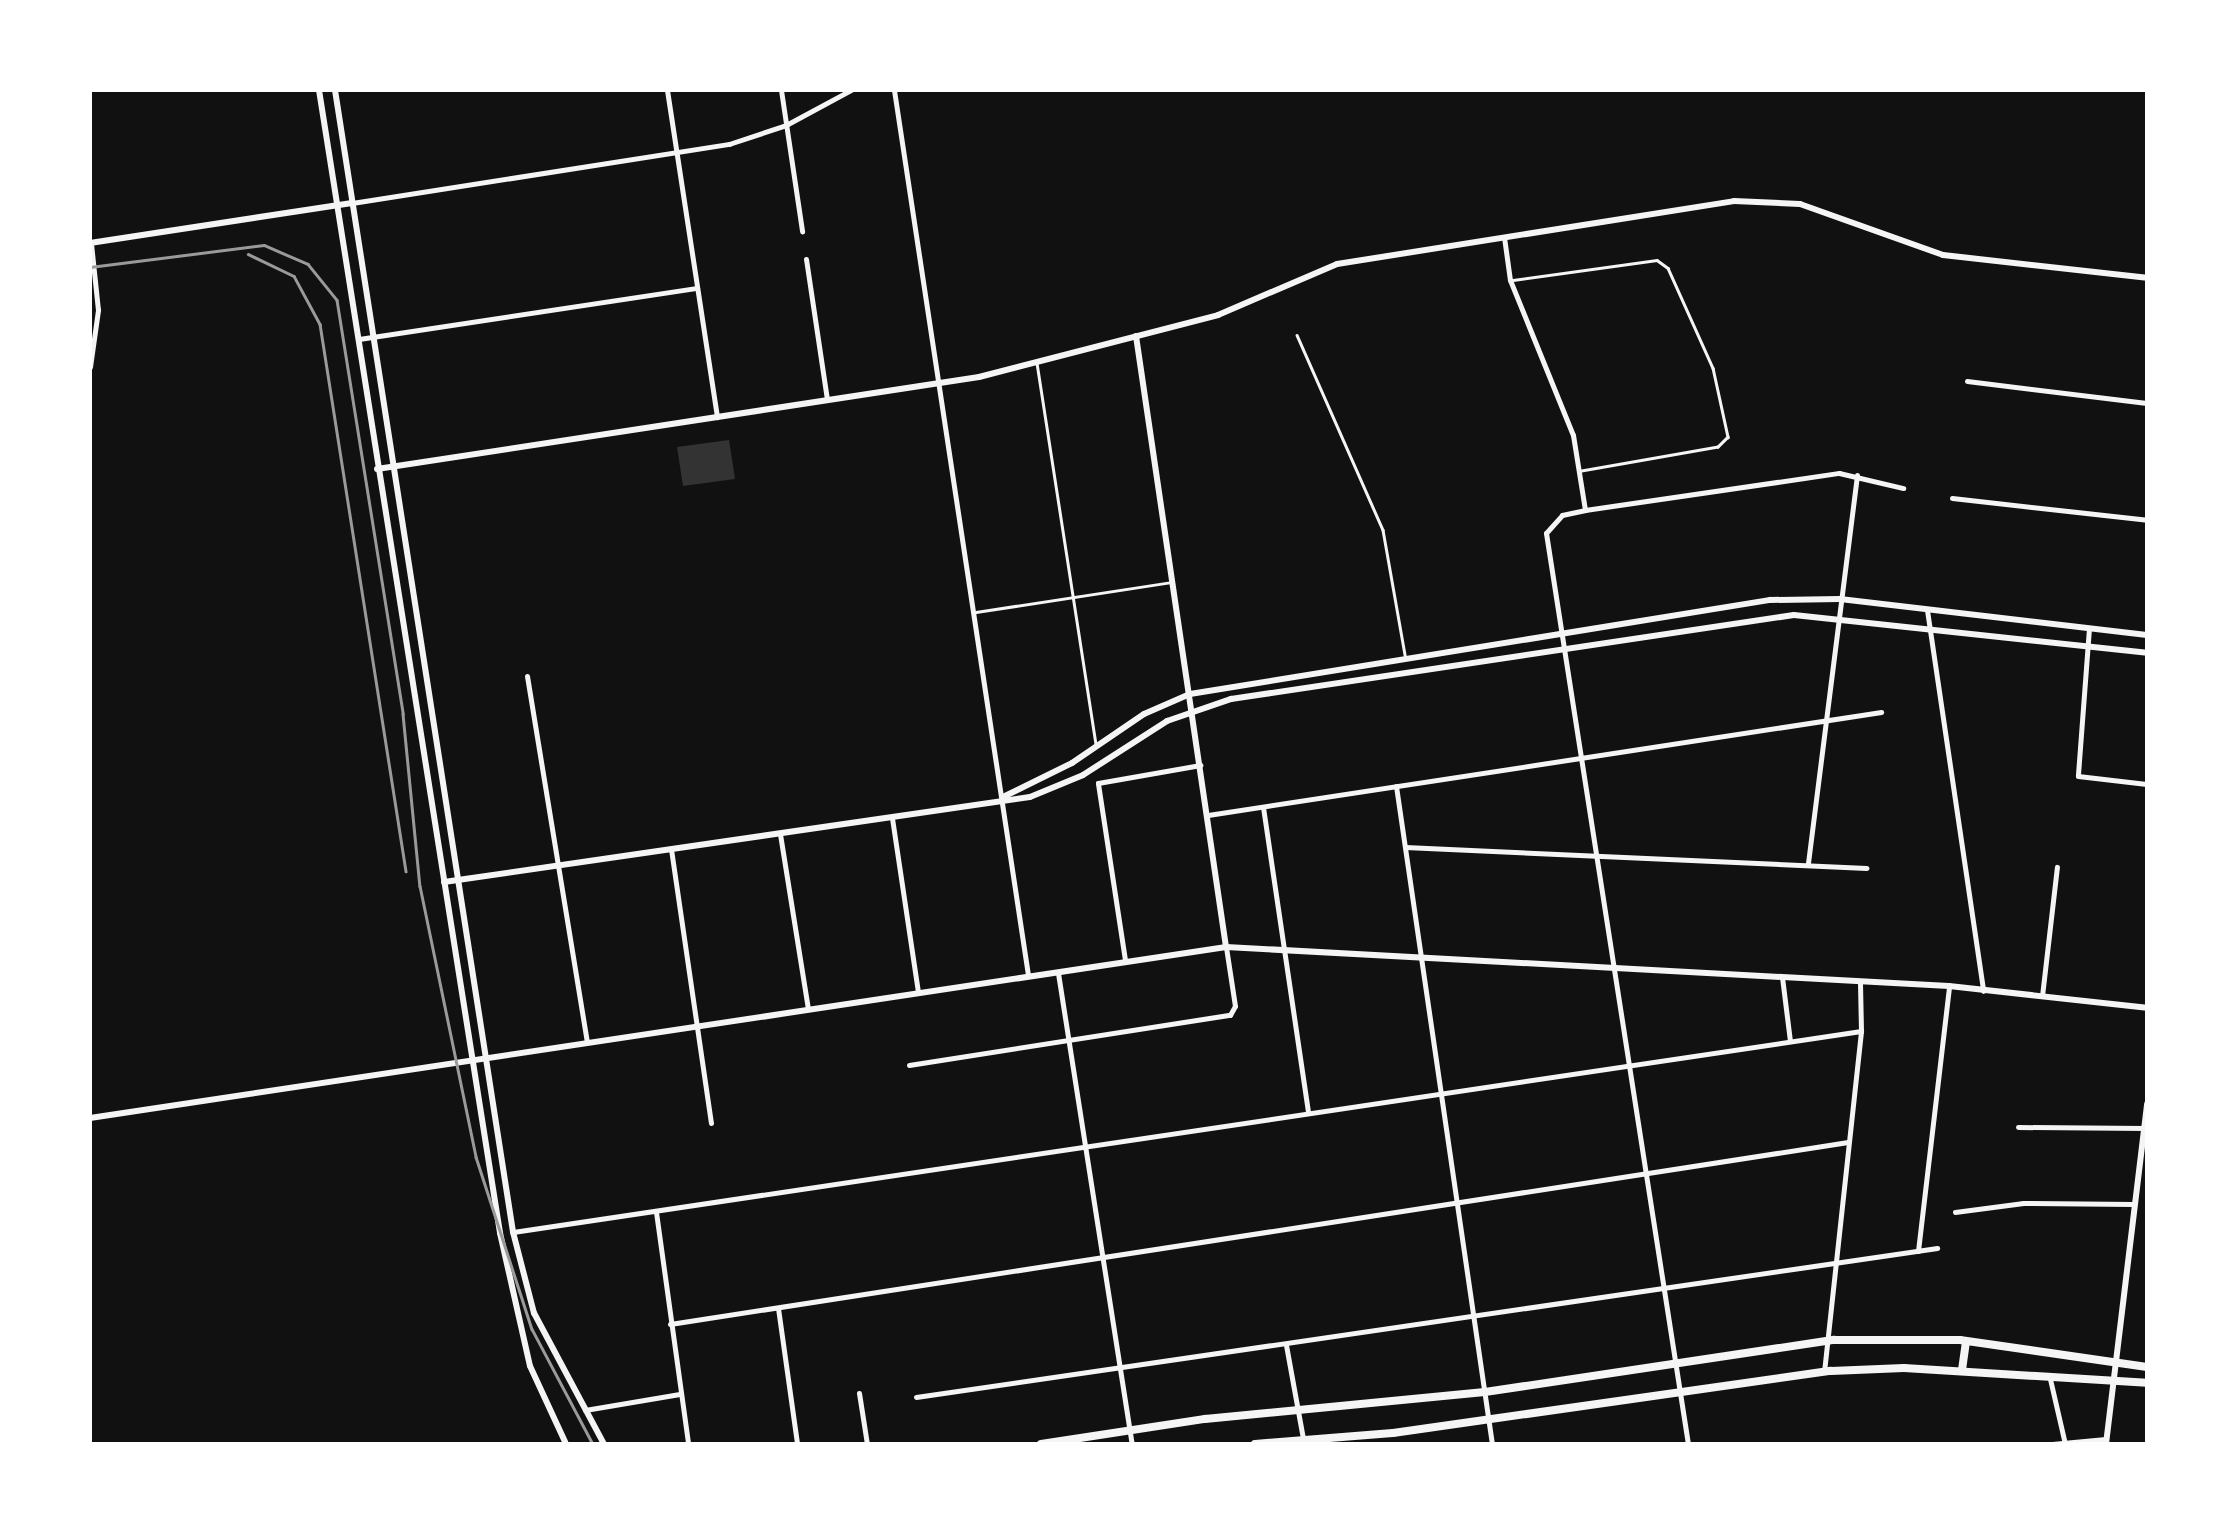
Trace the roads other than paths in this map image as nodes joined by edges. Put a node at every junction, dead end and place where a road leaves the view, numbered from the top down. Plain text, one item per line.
1 (319, 90) edge
2 (335, 90) edge
3 (667, 90) edge
4 (781, 90) edge
5 (852, 90) edge
6 (894, 90) edge
7 (786, 125) junction
8 (676, 154) junction
9 (352, 203) junction
10 (336, 206) junction
11 (802, 232) dead end
12 (1503, 236) junction
13 (90, 244) edge
14 (806, 260) dead end
15 (2147, 278) edge
16 (1510, 280) junction
17 (697, 288) junction
18 (1297, 335) dead end
19 (375, 336) junction
20 (1136, 336) junction
21 (357, 339) junction
22 (1037, 362) junction
23 (90, 367) edge
24 (1967, 381) dead end
25 (938, 383) junction
26 (827, 399) junction
27 (2147, 403) edge
28 (717, 417) junction
29 (393, 467) junction
30 (377, 469) junction
31 (1582, 471) junction
32 (1857, 475) junction
33 (1903, 488) dead end
34 (1952, 498) dead end
35 (1585, 510) junction
36 (2147, 520) edge
37 (1172, 582) junction
38 (414, 590) junction
39 (396, 593) junction
40 (1072, 598) junction
41 (1840, 599) junction
42 (1926, 610) junction
43 (1699, 611) junction
44 (971, 612) junction
45 (1838, 616) junction
46 (1926, 628) junction
47 (2088, 628) junction
48 (1702, 629) junction
49 (1562, 631) junction
50 (2147, 636) edge
51 (2087, 646) junction
52 (1563, 650) junction
53 (2147, 653) edge
54 (1406, 656) junction
55 (1408, 671) junction
56 (526, 676) dead end
57 (1190, 694) junction
58 (1192, 710) junction
59 (1882, 712) dead end
60 (1824, 720) junction
61 (436, 734) junction
62 (419, 736) junction
63 (1096, 747) junction
64 (1580, 758) junction
65 (1200, 765) junction
66 (2147, 784) edge
67 (1396, 786) junction
68 (1000, 800) junction
69 (1262, 807) junction
70 (1208, 814) junction
71 (891, 815) junction
72 (780, 833) junction
73 (1406, 847) junction
74 (671, 848) junction
75 (1596, 853) junction
76 (1808, 863) junction
77 (560, 865) junction
78 (2057, 867) dead end
79 (1866, 868) dead end
80 (458, 880) junction
81 (442, 882) junction
82 (1226, 948) junction
83 (1286, 951) junction
84 (1422, 958) junction
85 (1125, 960) junction
86 (1612, 967) junction
87 (1058, 970) junction
88 (1028, 975) junction
89 (1782, 978) junction
90 (1860, 982) junction
91 (1950, 986) junction
92 (1982, 990) junction
93 (918, 993) junction
94 (2041, 999) junction
95 (2147, 1008) edge
96 (808, 1009) junction
97 (696, 1026) junction
98 (1861, 1031) junction
99 (1070, 1041) junction
100 (1790, 1041) junction
101 (587, 1042) junction
102 (484, 1059) junction
103 (471, 1062) junction
104 (910, 1065) dead end
105 (1626, 1065) junction
106 (1442, 1094) junction
107 (2147, 1103) edge
108 (1308, 1112) junction
109 (90, 1118) edge
110 (711, 1123) dead end
111 (2018, 1127) dead end
112 (2145, 1128) edge
113 (1848, 1142) junction
114 (1087, 1150) junction
115 (1644, 1173) junction
116 (1458, 1201) junction
117 (2134, 1204) junction
118 (656, 1212) junction
119 (1955, 1212) dead end
120 (513, 1232) junction
121 (1937, 1248) dead end
122 (1918, 1250) junction
123 (1102, 1256) junction
124 (1832, 1263) junction
125 (1664, 1291) junction
126 (778, 1307) junction
127 (1476, 1318) junction
128 (670, 1324) junction
129 (1826, 1340) junction
130 (1966, 1341) junction
131 (1286, 1345) junction
132 (1676, 1363) junction
133 (2117, 1364) junction
134 (1120, 1365) junction
135 (2147, 1367) edge
136 (1962, 1370) junction
137 (1824, 1372) junction
138 (2050, 1376) junction
139 (2115, 1380) junction
140 (2147, 1383) edge
141 (1485, 1392) junction
142 (1680, 1392) junction
143 (859, 1393) dead end
144 (680, 1394) junction
145 (916, 1397) dead end
146 (585, 1410) junction
147 (1298, 1412) junction
148 (1489, 1421) junction
149 (1130, 1430) junction
150 (1304, 1439) junction
151 (2106, 1442) edge
152 (2065, 1443) edge
153 (566, 1444) edge
154 (604, 1444) edge
155 (688, 1444) edge
156 (798, 1444) edge
157 (867, 1444) edge
158 (1041, 1444) edge
159 (1132, 1444) edge
160 (1256, 1444) edge
161 (1492, 1444) edge
162 (1688, 1444) edge
163 (2052, 1444) edge

1 - 10 street
2 - 9 street
3 - 8 street
4 - 7 street
5 - 7 street
6 - 25 street
7 - 8 street
7 - 11 street
8 - 9 street
8 - 17 street
9 - 10 street
9 - 19 street
10 - 13 street
10 - 21 street
12 - 15 street
12 - 16 street
12 - 20 street
13 - 23 street
14 - 26 street
16 - 31 street
16 - 31 lane
17 - 19 street
17 - 28 street
18 - 54 lane
19 - 21 street
19 - 29 street
20 - 22 street
20 - 37 street
21 - 30 street
22 - 25 street
22 - 40 lane
24 - 27 street
25 - 26 street
25 - 44 street
26 - 28 street
28 - 29 street
29 - 30 street
29 - 38 street
30 - 39 street
31 - 35 street
32 - 33 street
32 - 35 street
32 - 41 street
34 - 36 street
35 - 49 street
37 - 40 lane
37 - 57 street
38 - 39 street
38 - 61 street
39 - 62 street
40 - 44 lane
40 - 63 lane
41 - 42 street
41 - 43 street
41 - 45 street
42 - 46 street
42 - 47 street
43 - 48 street
43 - 49 street
44 - 68 street
45 - 46 street
45 - 48 street
45 - 60 street
46 - 51 street
46 - 92 street
47 - 50 street
47 - 51 street
48 - 52 street
49 - 52 street
49 - 54 street
51 - 53 street
51 - 66 street
52 - 55 street
52 - 64 street
54 - 55 lane
54 - 57 street
55 - 58 street
56 - 77 street
57 - 58 street
57 - 63 street
58 - 65 street
58 - 68 street
59 - 60 street
60 - 64 street
60 - 76 street
61 - 62 street
61 - 80 street
62 - 81 street
63 - 68 street
64 - 67 street
64 - 75 street
65 - 70 street
65 - 85 street
67 - 69 street
67 - 73 street
68 - 71 street
68 - 88 street
69 - 70 street
69 - 83 street
70 - 82 street
71 - 72 street
71 - 93 street
72 - 74 street
72 - 96 street
73 - 75 street
73 - 84 street
74 - 77 street
74 - 97 street
75 - 76 street
75 - 86 street
76 - 79 street
77 - 80 street
77 - 101 street
78 - 94 street
80 - 81 street
80 - 102 street
81 - 103 street
82 - 83 street
82 - 85 street
82 - 99 street
83 - 84 street
83 - 108 street
84 - 86 street
84 - 106 street
85 - 87 street
86 - 89 street
86 - 105 street
87 - 88 street
87 - 99 street
88 - 93 street
89 - 90 street
89 - 100 street
90 - 91 street
90 - 98 street
91 - 92 street
91 - 122 street
92 - 94 street
93 - 96 street
94 - 95 street
96 - 97 street
97 - 101 street
97 - 110 street
98 - 100 street
98 - 113 street
99 - 104 street
99 - 114 street
100 - 105 street
101 - 102 street
102 - 103 street
102 - 120 street
103 - 109 street
103 - 153 street
105 - 106 street
105 - 115 street
106 - 108 street
106 - 116 street
107 - 112 street
108 - 114 street
111 - 112 street
112 - 117 street
113 - 115 street
113 - 124 street
114 - 118 street
114 - 123 street
115 - 116 street
115 - 125 street
116 - 123 street
116 - 127 street
117 - 119 street
117 - 133 street
118 - 120 street
118 - 128 street
120 - 146 street
121 - 122 street
122 - 124 street
123 - 126 street
123 - 134 street
124 - 125 street
124 - 129 street
125 - 127 street
125 - 132 street
126 - 128 street
126 - 156 street
127 - 131 street
127 - 141 street
128 - 144 street
129 - 130 main road
129 - 132 main road
129 - 137 street
130 - 133 main road
130 - 136 main road
131 - 134 street
131 - 147 street
132 - 141 main road
132 - 142 street
133 - 135 main road
133 - 139 street
134 - 145 street
134 - 149 street
136 - 137 main road
136 - 138 main road
137 - 142 main road
138 - 139 main road
138 - 152 street
139 - 140 main road
139 - 151 street
141 - 147 main road
141 - 148 street
142 - 148 main road
142 - 162 street
143 - 157 street
144 - 146 street
144 - 155 street
146 - 154 street
147 - 149 main road
147 - 150 street
148 - 150 main road
148 - 161 street
149 - 158 main road
149 - 159 street
150 - 160 main road
151 - 152 street
152 - 163 street

